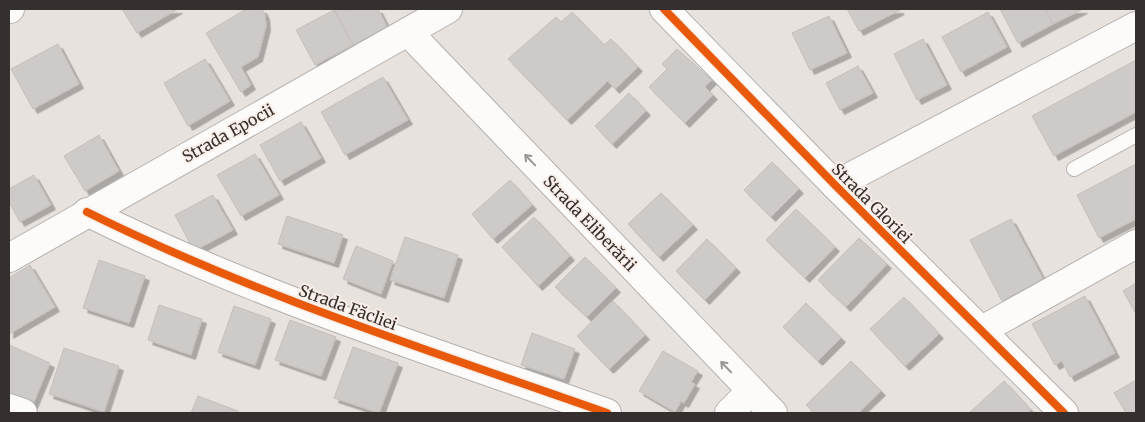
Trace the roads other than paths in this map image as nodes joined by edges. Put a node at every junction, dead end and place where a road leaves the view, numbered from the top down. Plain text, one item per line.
1 (448, 9) edge
2 (673, 11) edge
3 (1136, 26) edge
4 (408, 32) junction
5 (1136, 135) edge
6 (1074, 169) dead end
7 (835, 185) junction
8 (87, 212) junction
9 (1136, 244) edge
10 (9, 258) edge
11 (982, 330) junction
12 (750, 392) junction
13 (9, 408) edge
14 (23, 413) edge
15 (607, 413) edge
16 (729, 413) edge
17 (773, 413) edge
18 (1064, 413) edge

1 - 4 street, Strada Epocii
2 - 7 street, Strada Gloriei
3 - 7 street
4 - 8 street, Strada Epocii
12 -> 4 street, Strada Eliberării
5 - 6 lane
7 - 11 street, Strada Gloriei
8 - 10 street, Strada Epocii
8 - 15 street, Strada Făcliei
9 - 11 street
11 - 18 street, Strada Gloriei
12 - 16 street
12 - 17 street, Strada Eliberării
13 - 14 street

